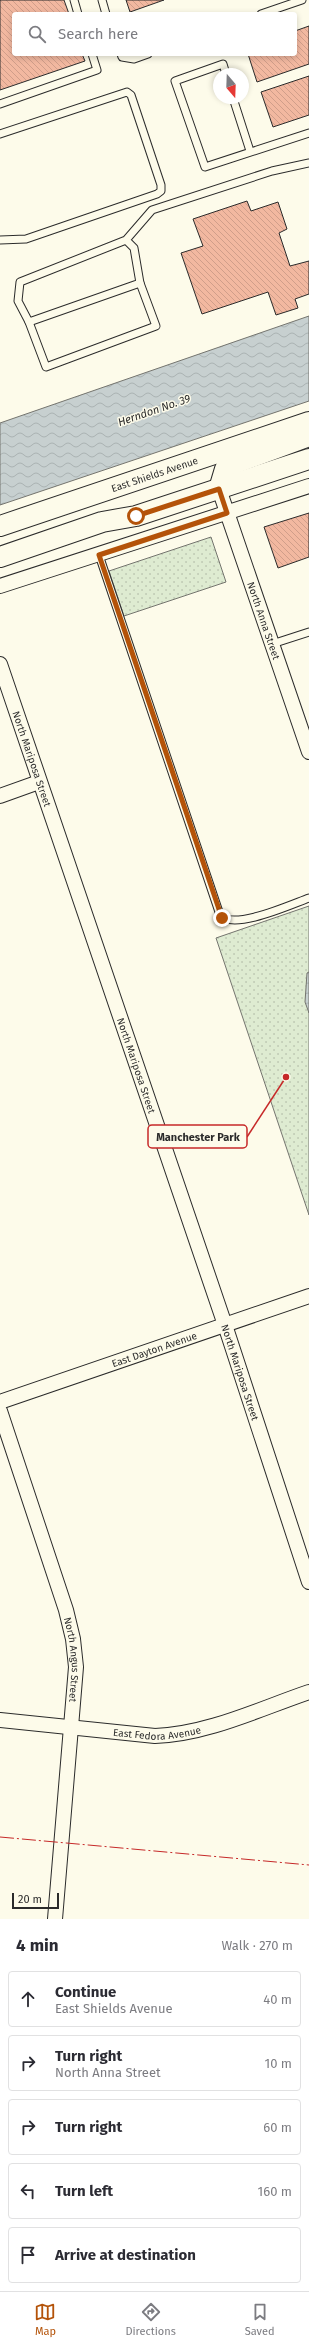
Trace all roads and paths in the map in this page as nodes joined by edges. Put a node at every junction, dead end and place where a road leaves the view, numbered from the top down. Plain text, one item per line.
1 (74, 0) edge
2 (102, 0) edge
3 (302, 0) edge
4 (77, 12) edge
5 (105, 12) edge
6 (267, 12) edge
7 (93, 56) edge
8 (122, 56) edge
9 (142, 56) edge
10 (224, 68) edge
11 (0, 104) edge
12 (235, 104) edge
13 (309, 133) edge
14 (0, 134) edge
15 (250, 151) junction
16 (309, 163) edge
17 (0, 240) edge
18 (126, 240) junction
19 (140, 282) junction
20 (29, 322) junction
21 (309, 422) edge
22 (309, 436) edge
23 (309, 459) edge
24 (309, 486) edge
25 (219, 489) junction
26 (227, 513) junction
27 (0, 526) edge
28 (99, 555) junction
29 (0, 557) edge
30 (0, 586) edge
31 (309, 632) edge
32 (272, 644) junction
33 (0, 664) edge
34 (309, 752) edge
35 (39, 782) junction
36 (0, 796) edge
37 (309, 898) edge
38 (309, 1296) edge
39 (225, 1325) junction
40 (0, 1402) edge
41 (0, 1410) edge
42 (309, 1582) edge
43 (309, 1692) edge
44 (0, 1720) edge
45 (70, 1728) junction
46 (55, 1919) edge

1 - 4 lane
2 - 5 lane
3 - 6 lane
7 - 11 lane
8 - 9 lane
10 - 15 lane
12 - 15 lane
13 - 15 lane
14 - 17 lane
16 - 18 lane
18 - 19 lane
18 - 20 lane
19 - 20 lane
19 - 20 lane
21 - 27 main road, East Shields Avenue
22 - 25 main road
23 - 25 main road
24 - 26 street
25 - 26 street, North Anna Street
25 - 29 main road
26 - 28 street
26 - 32 street, North Anna Street
28 - 30 street
28 - 37 lane
31 - 32 lane
32 - 34 street, North Anna Street
33 - 35 street, North Mariposa Street
35 - 36 street
35 - 39 street, North Mariposa Street
38 - 39 street, East Dayton Avenue
39 - 40 street, East Dayton Avenue
39 - 42 street, North Mariposa Street
41 - 45 street, North Angus Street
43 - 45 street, East Fedora Avenue
44 - 45 street, East Fedora Avenue
45 - 46 street, North Angus Street

